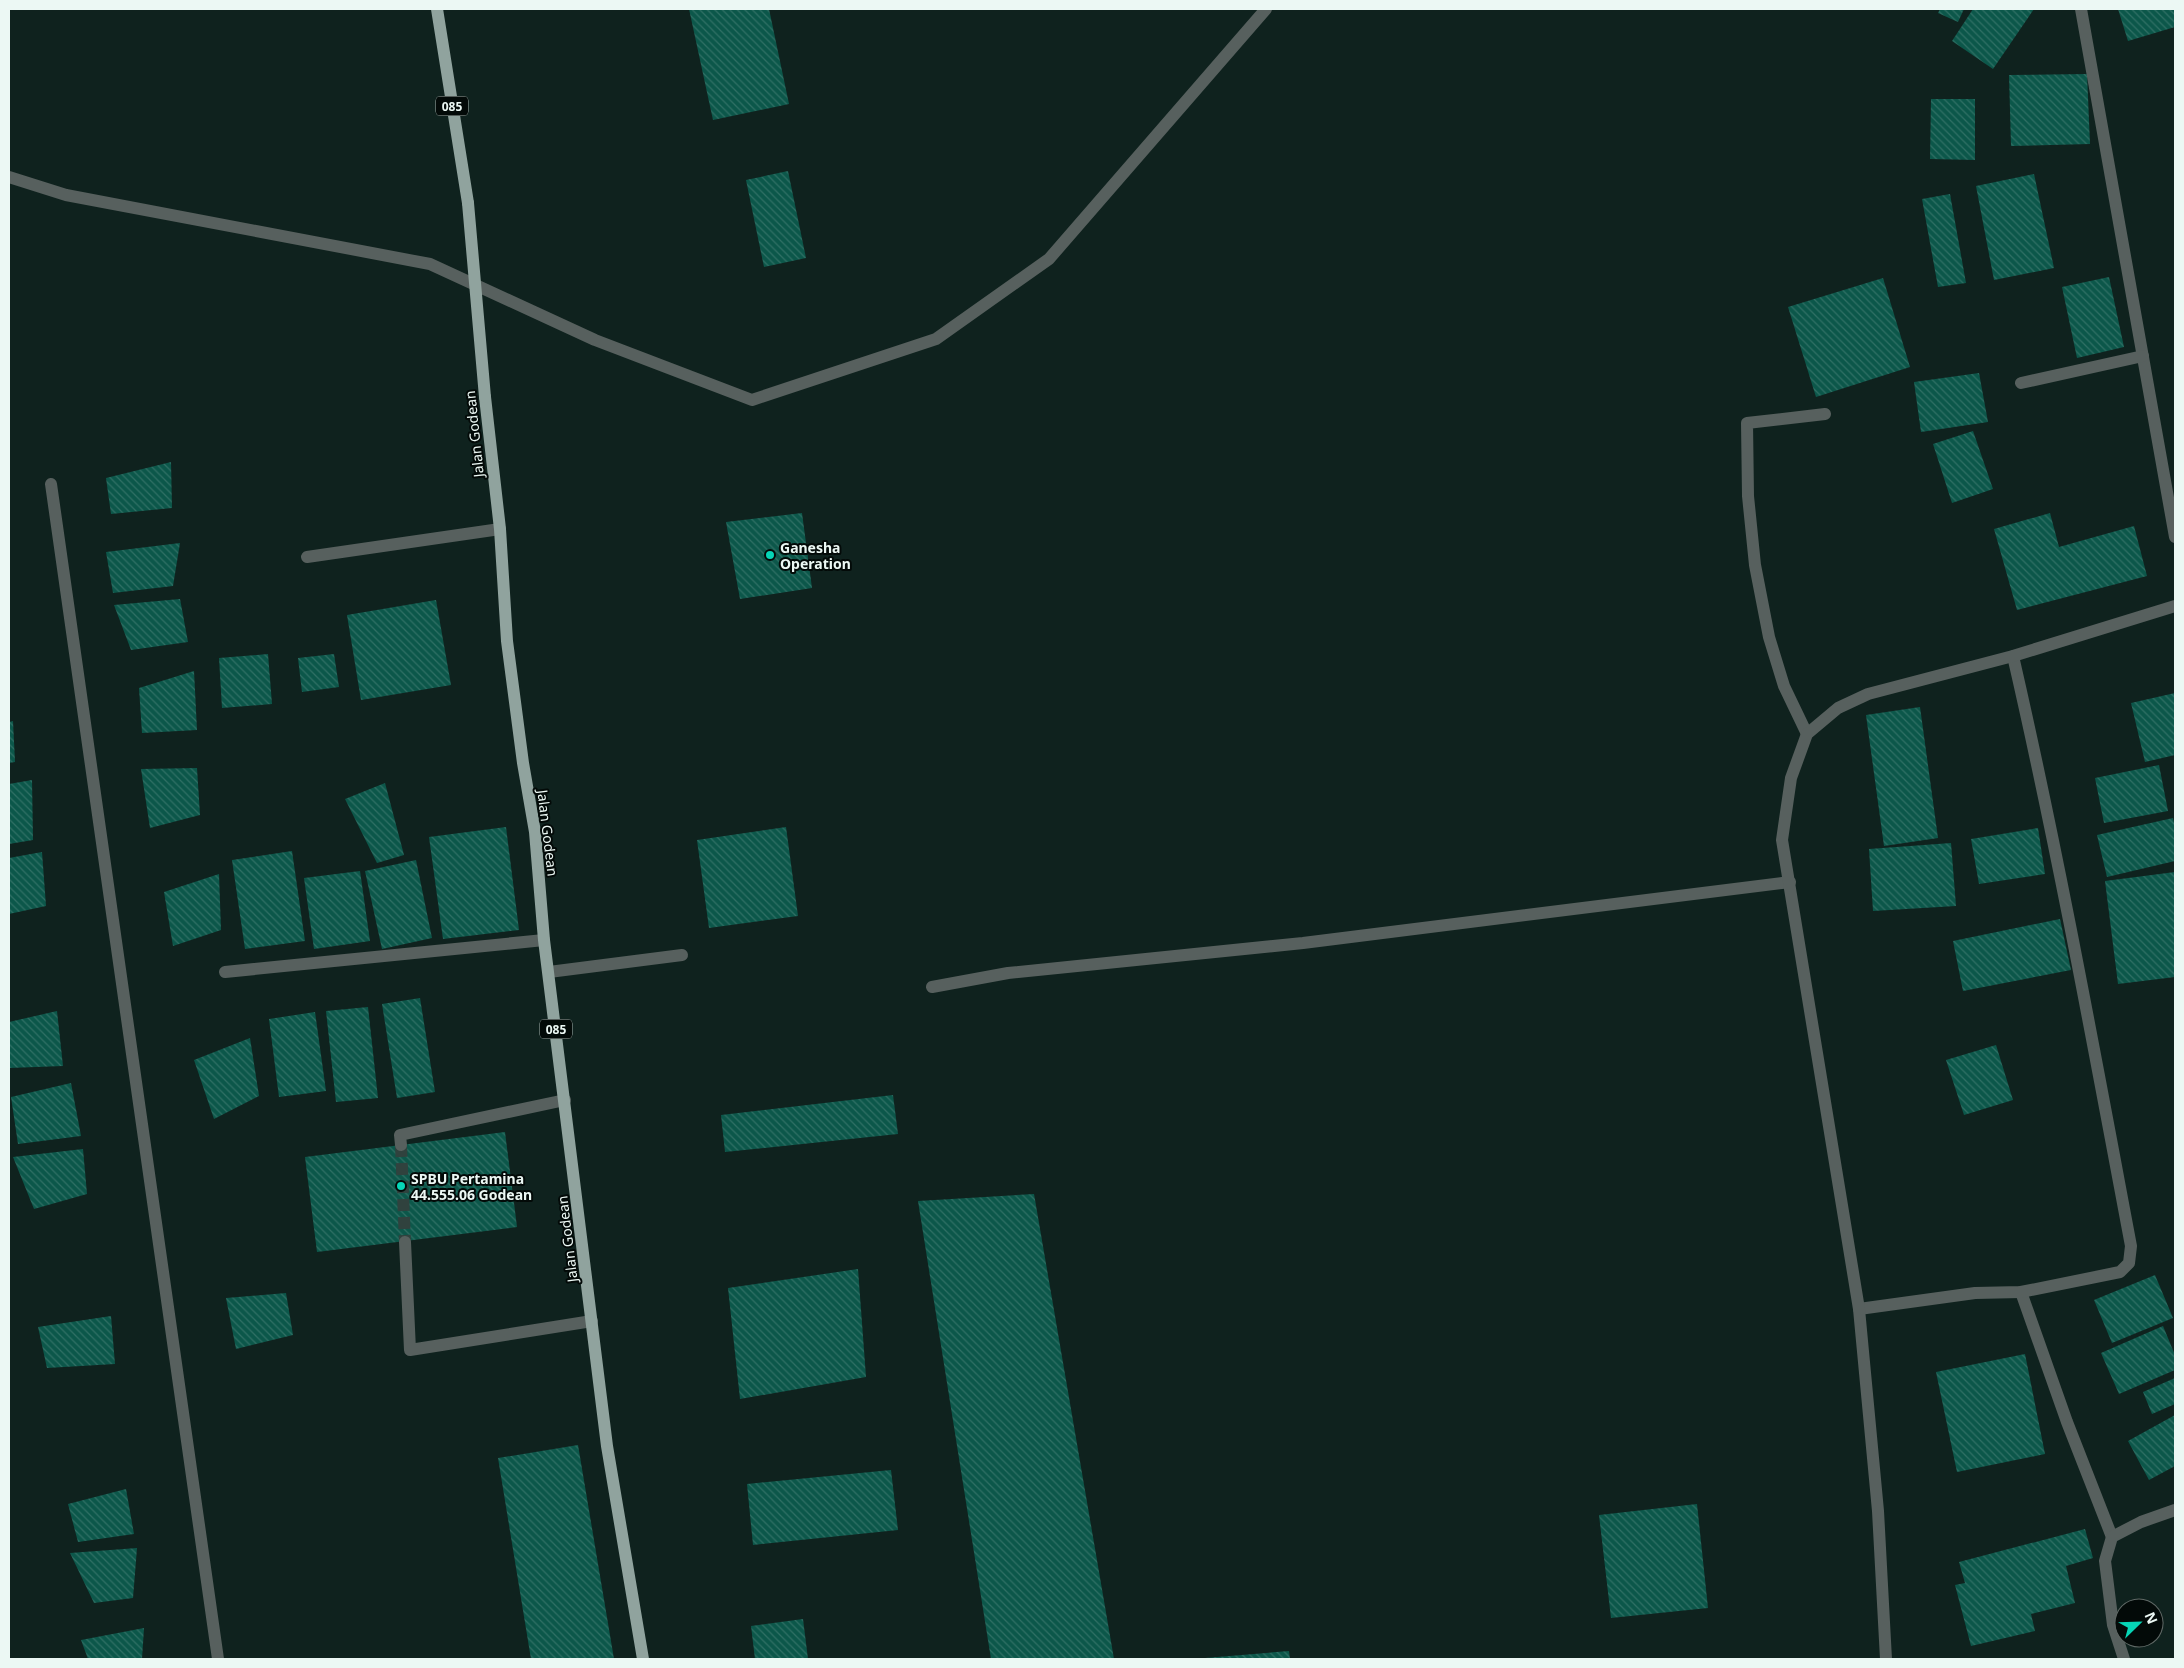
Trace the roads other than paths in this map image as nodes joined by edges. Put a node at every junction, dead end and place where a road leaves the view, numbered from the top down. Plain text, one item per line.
1 (437, 9) edge
2 (1266, 9) edge
3 (2080, 9) edge
4 (9, 177) edge
5 (2143, 356) junction
6 (2021, 383) dead end
7 (1825, 414) dead end
8 (51, 484) dead end
9 (500, 530) junction
10 (2175, 537) edge
11 (307, 557) dead end
12 (2175, 606) edge
13 (2012, 656) junction
14 (1807, 734) junction
15 (1790, 882) junction
16 (544, 940) junction
17 (682, 955) dead end
18 (224, 972) dead end
19 (549, 972) junction
20 (932, 988) dead end
21 (565, 1100) junction
22 (401, 1145) dead end
23 (405, 1242) tunnel mouth
24 (2022, 1292) junction
25 (1859, 1309) junction
26 (592, 1322) junction
27 (2175, 1510) edge
28 (2112, 1537) junction
29 (218, 1659) edge
30 (643, 1659) edge
31 (1886, 1659) edge
32 (2124, 1659) edge

1 - 9 main road, Jalan Godean / 085, bridge
2 - 4 street
3 - 5 street
5 - 6 street
5 - 10 street
7 - 14 street
8 - 29 street
9 - 11 street
9 - 16 main road, Jalan Godean / 085
12 - 13 street
13 - 14 street
13 - 24 street
14 - 15 street
15 - 20 street
15 - 25 street
16 - 18 street
16 - 19 main road, Jalan Godean / 085
17 - 19 street
19 - 21 main road, Jalan Godean / 085
21 - 22 street
21 - 26 main road, Jalan Godean / 085
23 - 26 street
24 - 25 street
24 - 28 street
25 - 31 street
26 - 30 main road, Jalan Godean / 085
27 - 28 street
28 - 32 street

